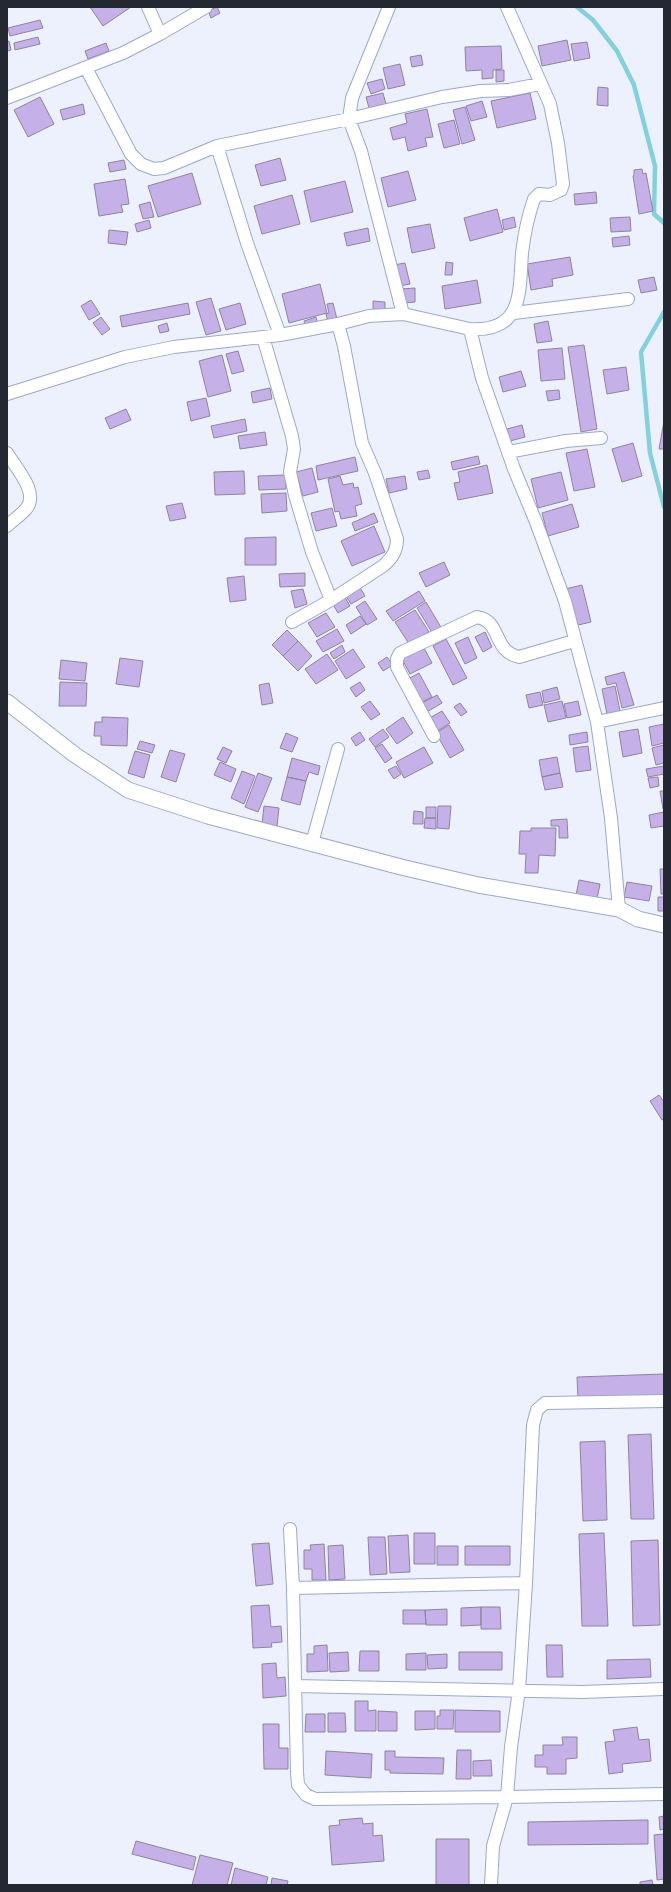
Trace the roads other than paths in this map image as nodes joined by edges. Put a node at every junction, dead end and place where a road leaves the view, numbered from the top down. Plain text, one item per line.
1 (148, 7) edge
2 (206, 7) edge
3 (389, 7) edge
4 (507, 7) edge
5 (160, 34) junction
6 (86, 68) junction
7 (540, 84) junction
8 (7, 98) edge
9 (350, 119) junction
10 (217, 146) junction
11 (628, 299) dead end
12 (514, 313) junction
13 (403, 314) junction
14 (338, 324) junction
15 (470, 329) junction
16 (280, 335) junction
17 (263, 337) junction
18 (7, 394) edge
19 (601, 438) dead end
20 (508, 452) junction
21 (7, 453) edge
22 (7, 526) edge
23 (331, 600) junction
24 (292, 622) dead end
25 (574, 641) junction
26 (7, 702) edge
27 (664, 708) edge
28 (597, 722) junction
29 (434, 736) dead end
30 (338, 749) dead end
31 (312, 843) junction
32 (619, 909) junction
33 (664, 925) edge
34 (664, 1401) edge
35 (290, 1529) dead end
36 (526, 1583) junction
37 (293, 1588) junction
38 (295, 1686) junction
39 (519, 1690) junction
40 (664, 1690) edge
41 (664, 1794) edge
42 (507, 1797) junction
43 (491, 1885) edge

1 - 5 street
2 - 5 street
3 - 9 street
4 - 7 street
5 - 6 street
6 - 8 street
6 - 10 street
7 - 9 street
7 - 12 street
9 - 10 street
9 - 13 street
10 - 16 street
11 - 12 street
12 - 15 street
13 - 14 street
13 - 15 street
14 - 16 street
14 - 23 street
15 - 20 street
16 - 17 street
17 - 18 street
17 - 23 street
19 - 20 street
20 - 25 street
21 - 22 street
23 - 24 street
25 - 28 street
25 - 29 street
26 - 31 street
27 - 28 street
28 - 32 street
30 - 31 street
31 - 32 street
32 - 33 street
34 - 36 street
35 - 37 street
36 - 37 street
36 - 39 street
37 - 38 street
38 - 39 street
38 - 42 street
39 - 40 street
39 - 42 street
41 - 42 street
42 - 43 street

